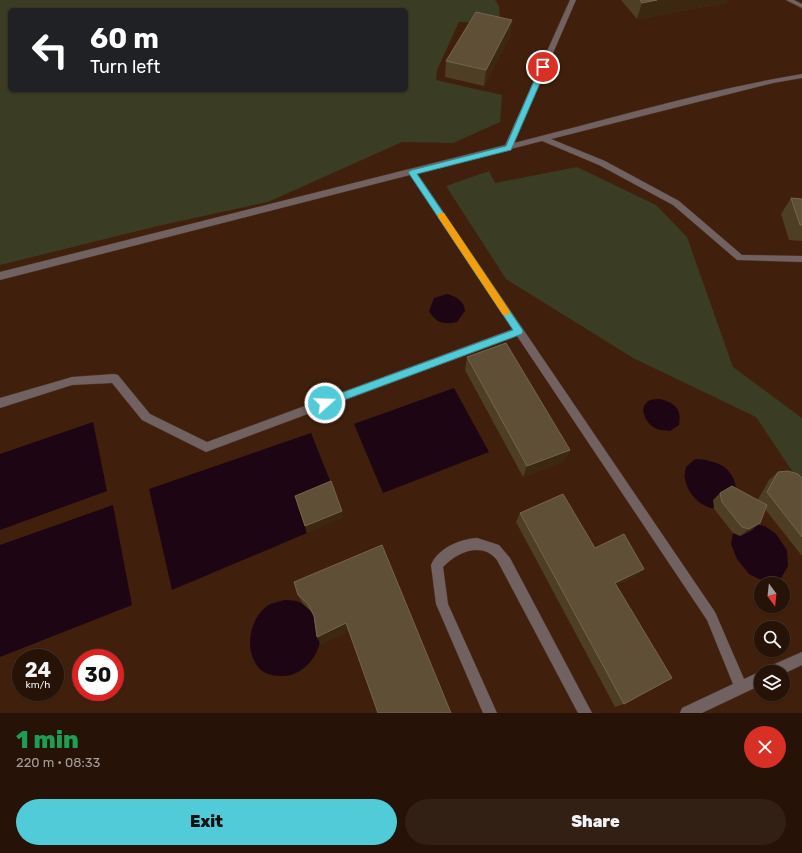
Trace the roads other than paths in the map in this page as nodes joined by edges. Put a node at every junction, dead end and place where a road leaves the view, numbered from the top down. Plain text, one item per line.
1 (573, 0) edge
2 (789, 0) edge
3 (802, 6) edge
4 (802, 76) edge
5 (544, 139) junction
6 (508, 148) junction
7 (412, 172) junction
8 (802, 259) edge
9 (0, 276) edge
10 (518, 331) junction
11 (0, 403) edge
12 (802, 658) edge
13 (788, 665) edge
14 (754, 681) edge
15 (741, 687) junction
16 (490, 713) edge
17 (585, 713) edge
18 (687, 713) edge

1 - 6 street
2 - 3 street
4 - 5 street
5 - 6 street
5 - 8 street
6 - 7 street
7 - 9 street
7 - 10 street
10 - 11 street
10 - 15 street
12 - 13 street
14 - 15 street
15 - 18 street
16 - 17 street

